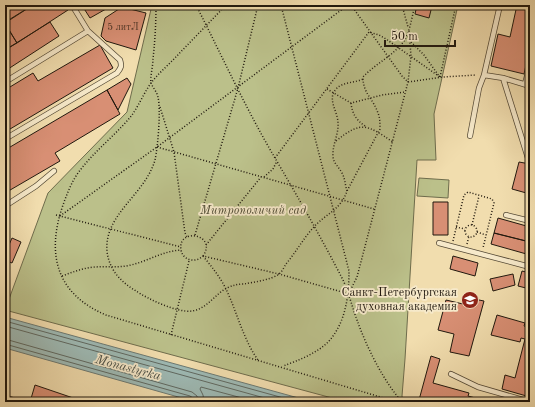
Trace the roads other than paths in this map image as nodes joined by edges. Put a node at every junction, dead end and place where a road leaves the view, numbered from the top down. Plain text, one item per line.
1 (72, 5) edge
2 (500, 5) edge
3 (88, 31) junction
4 (530, 64) edge
5 (484, 75) junction
6 (503, 78) junction
7 (5, 82) edge
8 (528, 85) edge
9 (470, 136) dead end
10 (5, 139) edge
11 (530, 158) edge
12 (54, 171) dead end
13 (5, 206) edge
14 (506, 215) dead end
15 (530, 221) edge
16 (439, 243) dead end
17 (530, 266) edge
18 (451, 374) dead end
19 (5, 398) edge
20 (18, 402) edge
21 (530, 402) edge

1 - 3 lane
2 - 5 lane
3 - 7 lane
3 - 10 lane
4 - 8 lane
5 - 6 lane
5 - 9 lane
6 - 8 lane
6 - 11 lane
12 - 13 lane
14 - 15 lane
16 - 17 lane
18 - 21 lane
19 - 20 lane

